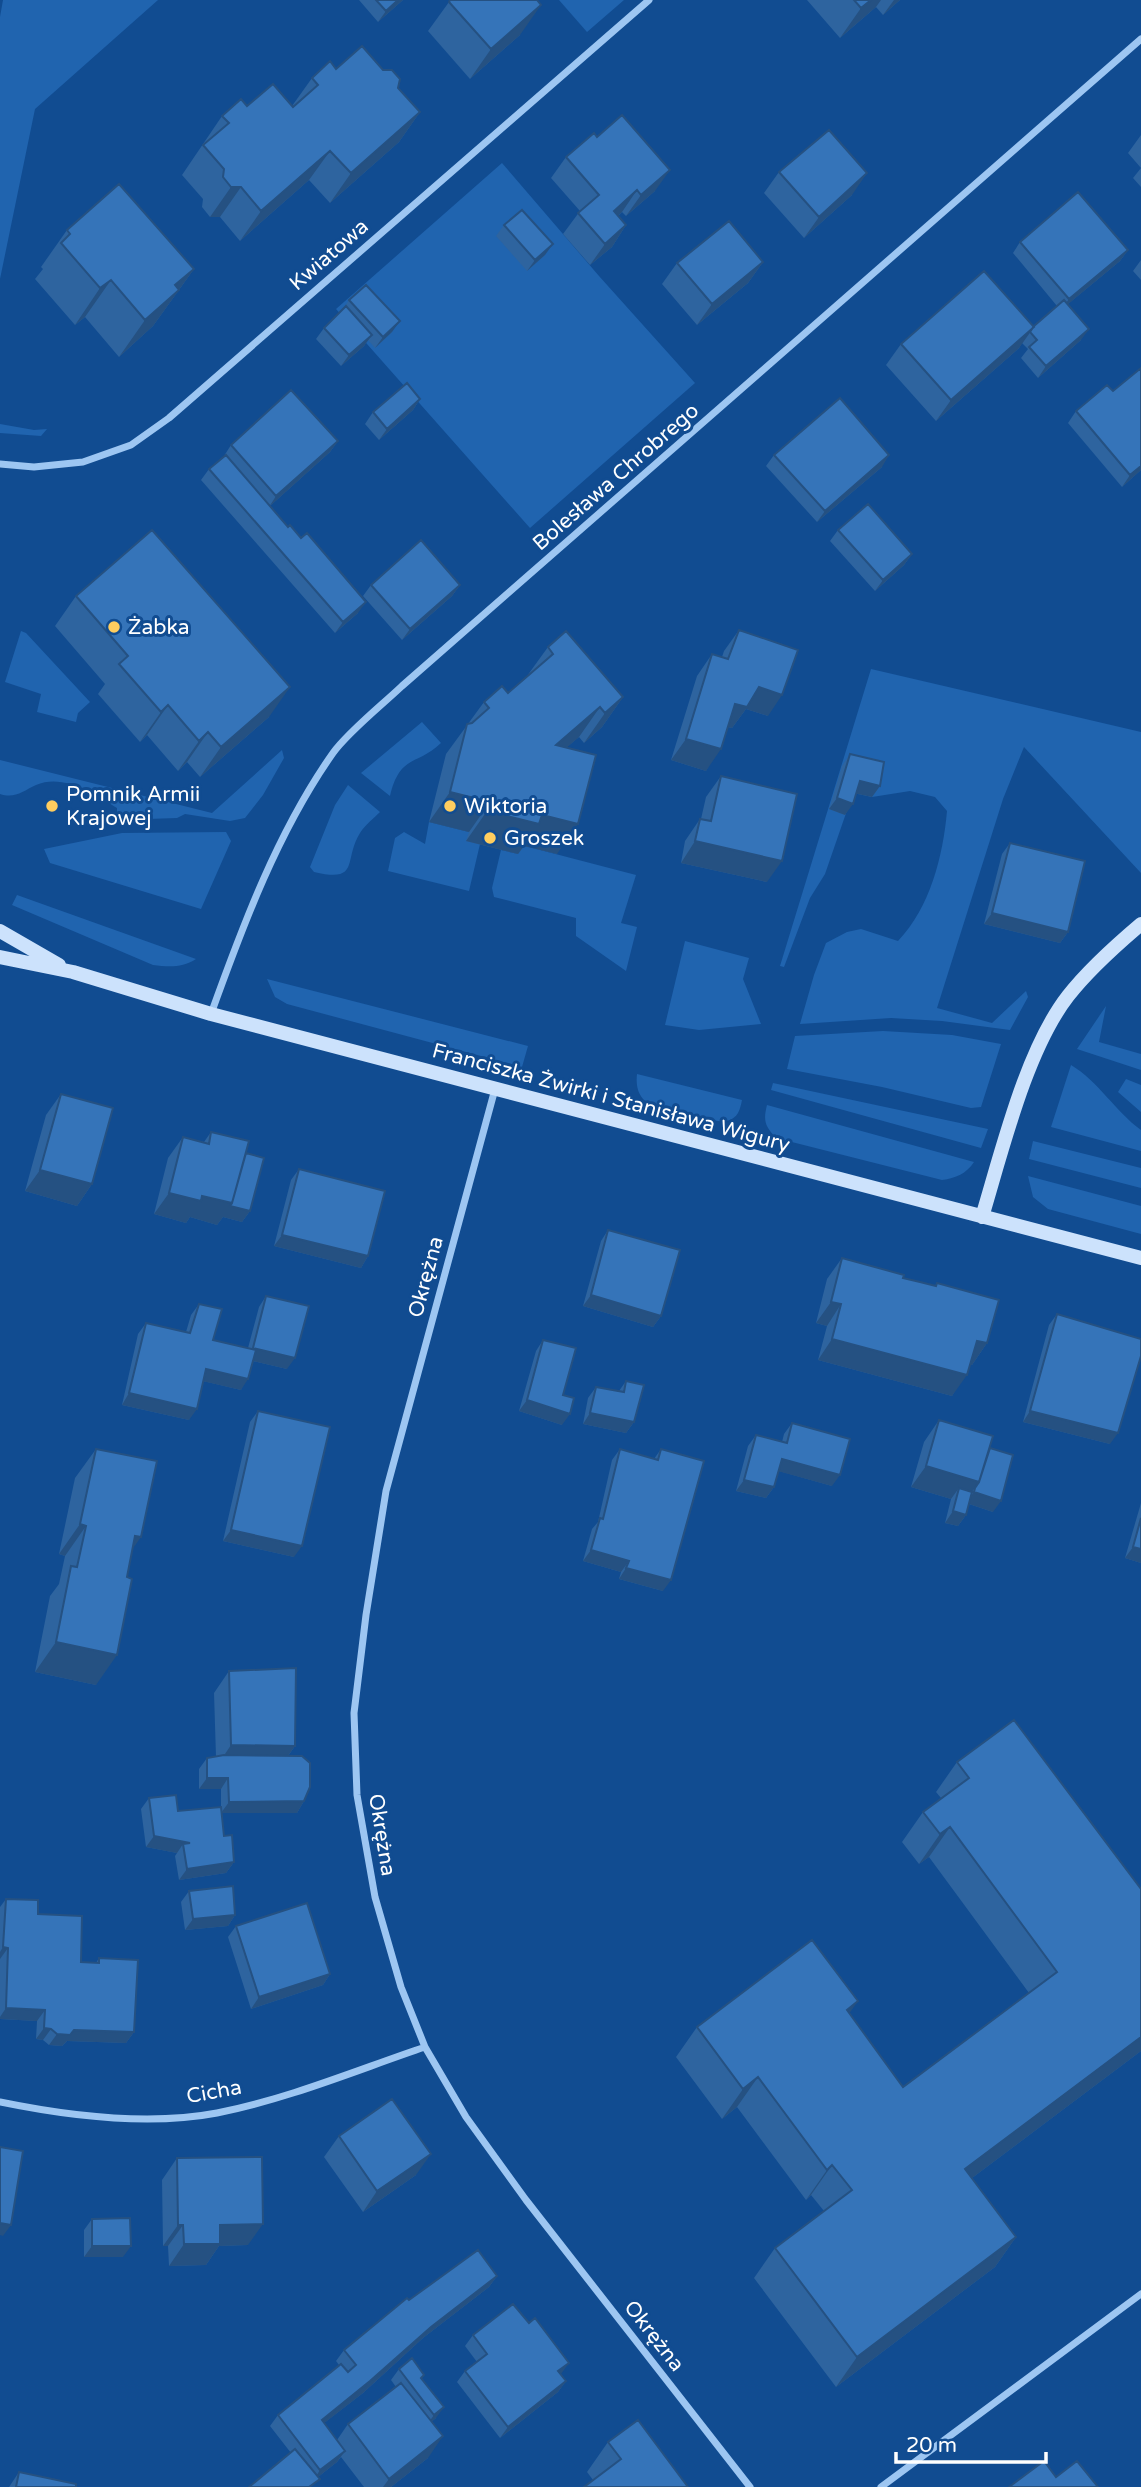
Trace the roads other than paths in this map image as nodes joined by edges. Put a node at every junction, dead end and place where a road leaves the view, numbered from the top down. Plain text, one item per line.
1 (649, 0) edge
2 (1141, 39) edge
3 (0, 464) edge
4 (1141, 924) edge
5 (0, 931) edge
6 (0, 957) edge
7 (73, 972) junction
8 (211, 1014) junction
9 (495, 1089) junction
10 (982, 1217) junction
11 (1141, 1258) edge
12 (425, 2047) junction
13 (0, 2102) edge
14 (1141, 2294) edge
15 (750, 2487) edge
16 (881, 2487) edge

1 - 3 street, Kwiatowa
2 - 8 street, Bolesława Chrobrego
4 - 10 street
5 - 7 street, Franciszka Żwirki i Stanisława Wigury
6 - 7 street, Franciszka Żwirki i Stanisława Wigury
7 - 8 street, Franciszka Żwirki i Stanisława Wigury
8 - 9 street, Franciszka Żwirki i Stanisława Wigury
9 - 10 street, Franciszka Żwirki i Stanisława Wigury
9 - 12 street, Okrężna
10 - 11 street, Franciszka Żwirki i Stanisława Wigury
12 - 13 street, Cicha
12 - 15 street, Okrężna
14 - 16 street

